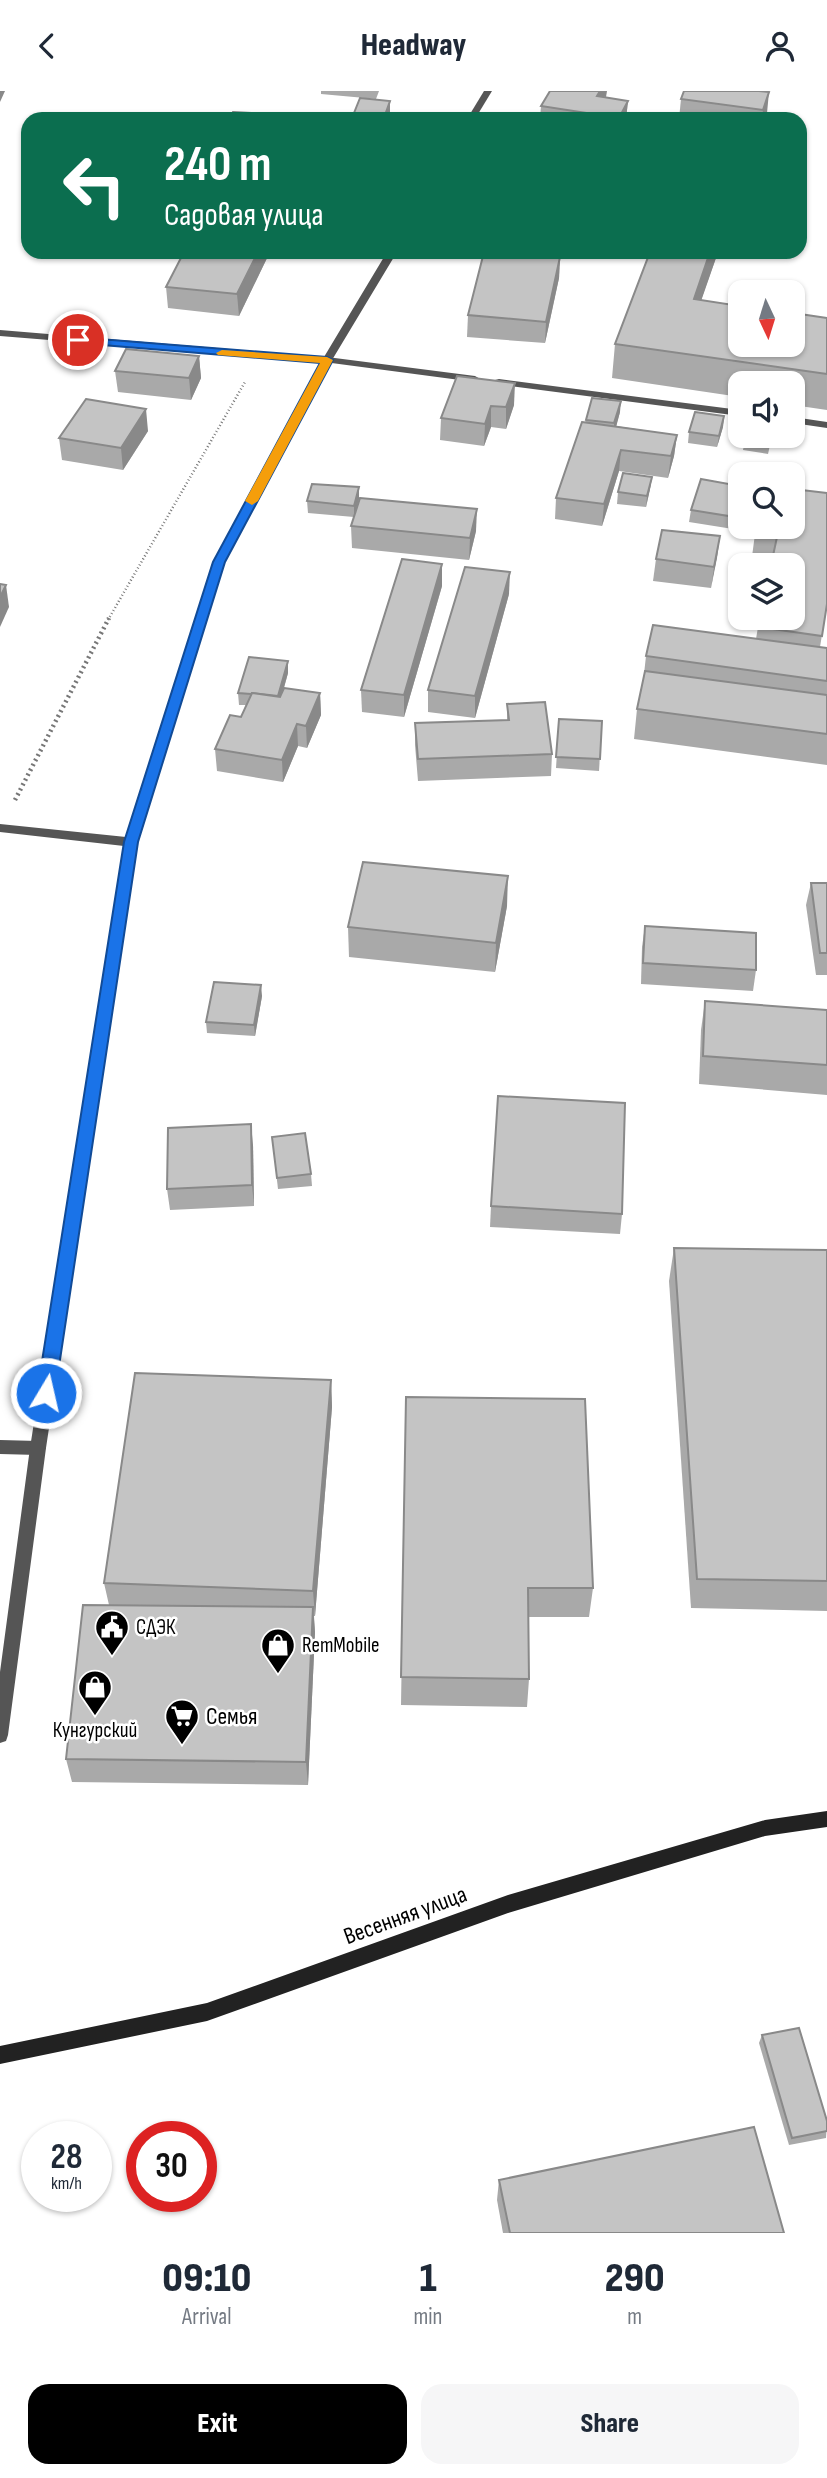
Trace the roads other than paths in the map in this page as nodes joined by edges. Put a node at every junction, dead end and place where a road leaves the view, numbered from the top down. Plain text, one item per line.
1 (488, 91) edge
2 (475, 112) edge
3 (388, 259) edge
4 (0, 333) edge
5 (327, 360) junction
6 (728, 411) edge
7 (805, 422) edge
8 (827, 425) edge
9 (0, 828) edge
10 (131, 842) junction
11 (0, 1447) edge
12 (37, 1448) junction
13 (0, 1735) edge
14 (827, 1819) edge
15 (0, 2056) edge

1 - 2 street
3 - 5 street
4 - 5 street
5 - 6 street
5 - 10 street
7 - 8 street
9 - 10 street
10 - 12 street
11 - 12 street
12 - 13 street
14 - 15 street, Весенняя улица

